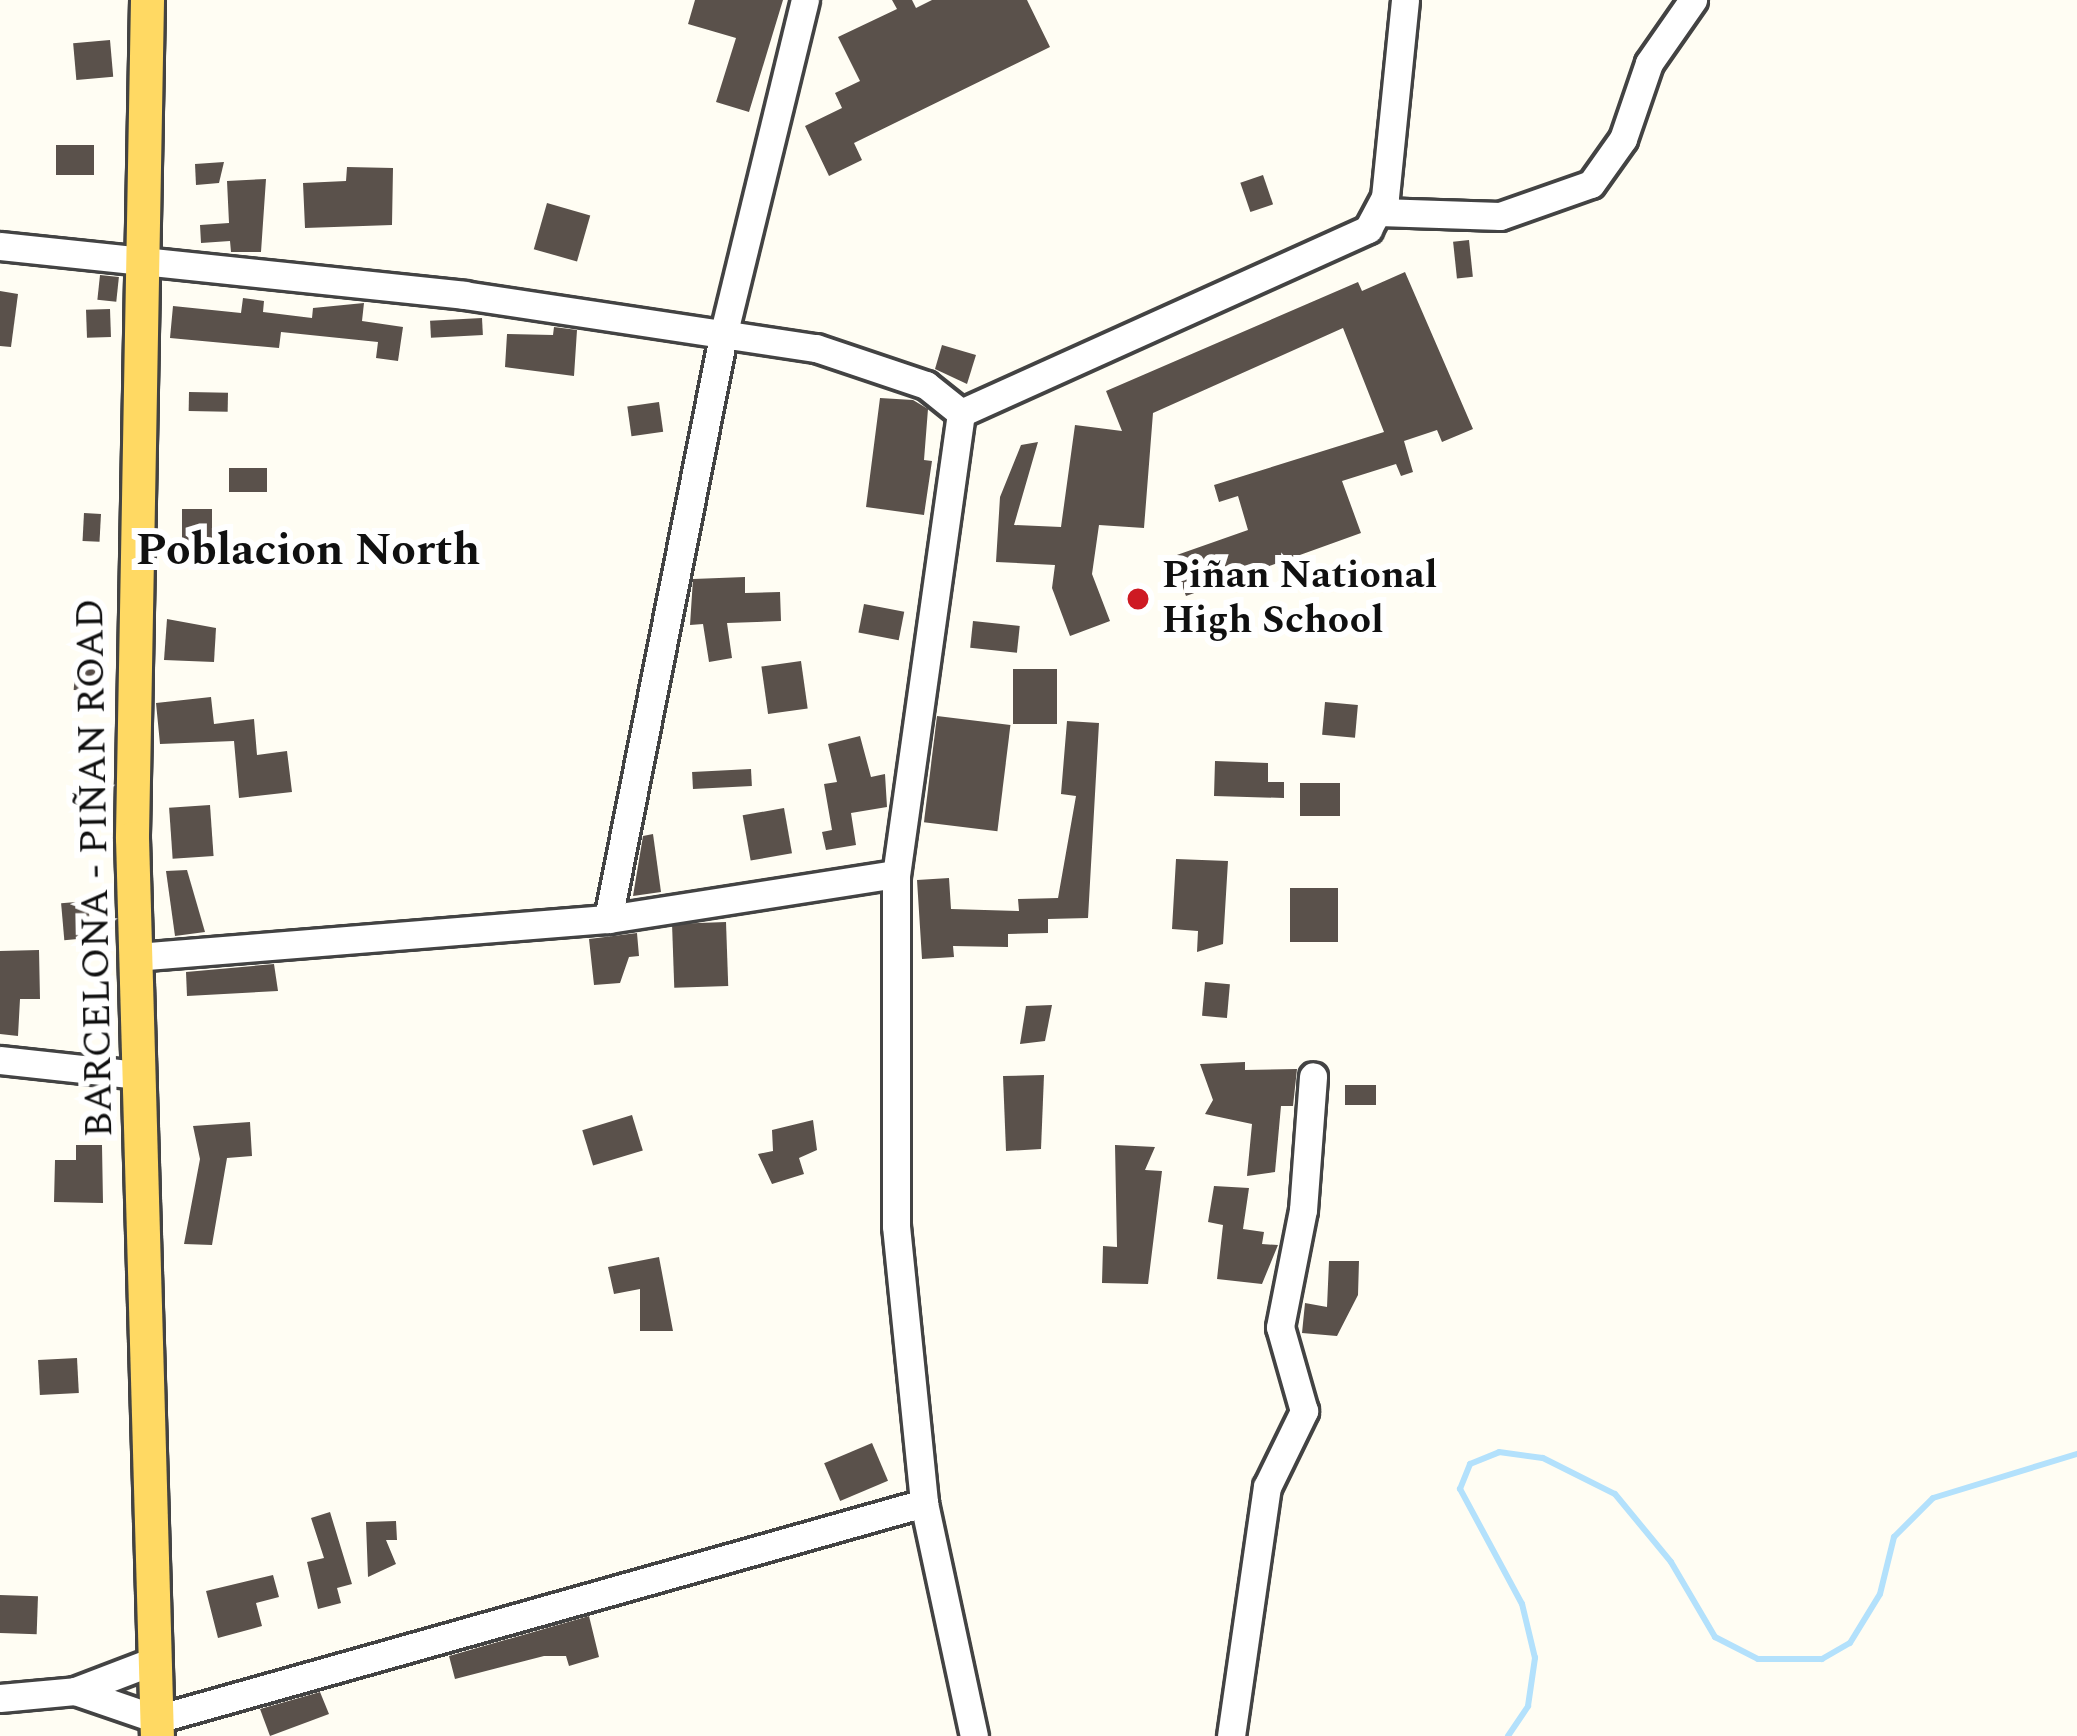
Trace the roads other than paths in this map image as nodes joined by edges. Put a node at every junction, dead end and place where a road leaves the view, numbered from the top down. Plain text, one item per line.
1 (147, 0) edge
2 (806, 0) edge
3 (1405, 0) edge
4 (1694, 0) edge
5 (1379, 212) junction
6 (0, 246) edge
7 (142, 259) junction
8 (724, 336) junction
9 (961, 413) junction
10 (896, 874) junction
11 (608, 919) junction
12 (135, 957) junction
13 (0, 1060) edge
14 (139, 1075) junction
15 (1313, 1076) dead end
16 (924, 1503) junction
17 (155, 1660) junction
18 (75, 1691) junction
19 (0, 1698) edge
20 (157, 1728) edge
21 (974, 1736) edge
22 (1231, 1736) edge

1 - 7 main road, BARCELONA - PIÑAN ROAD
2 - 8 street
3 - 5 street
4 - 5 street
5 - 9 street
6 - 7 street
7 - 8 street
7 - 12 main road, BARCELONA - PIÑAN ROAD
8 - 9 street
8 - 11 street
9 - 10 street
10 - 11 street
10 - 16 street
11 - 12 street
12 - 14 main road, BARCELONA - PIÑAN ROAD
13 - 14 street
14 - 17 main road, BARCELONA - PIÑAN ROAD
15 - 22 street
16 - 20 street
16 - 21 street
17 - 18 street
17 - 20 main road, BARCELONA - PIÑAN ROAD
18 - 19 street
18 - 20 street

